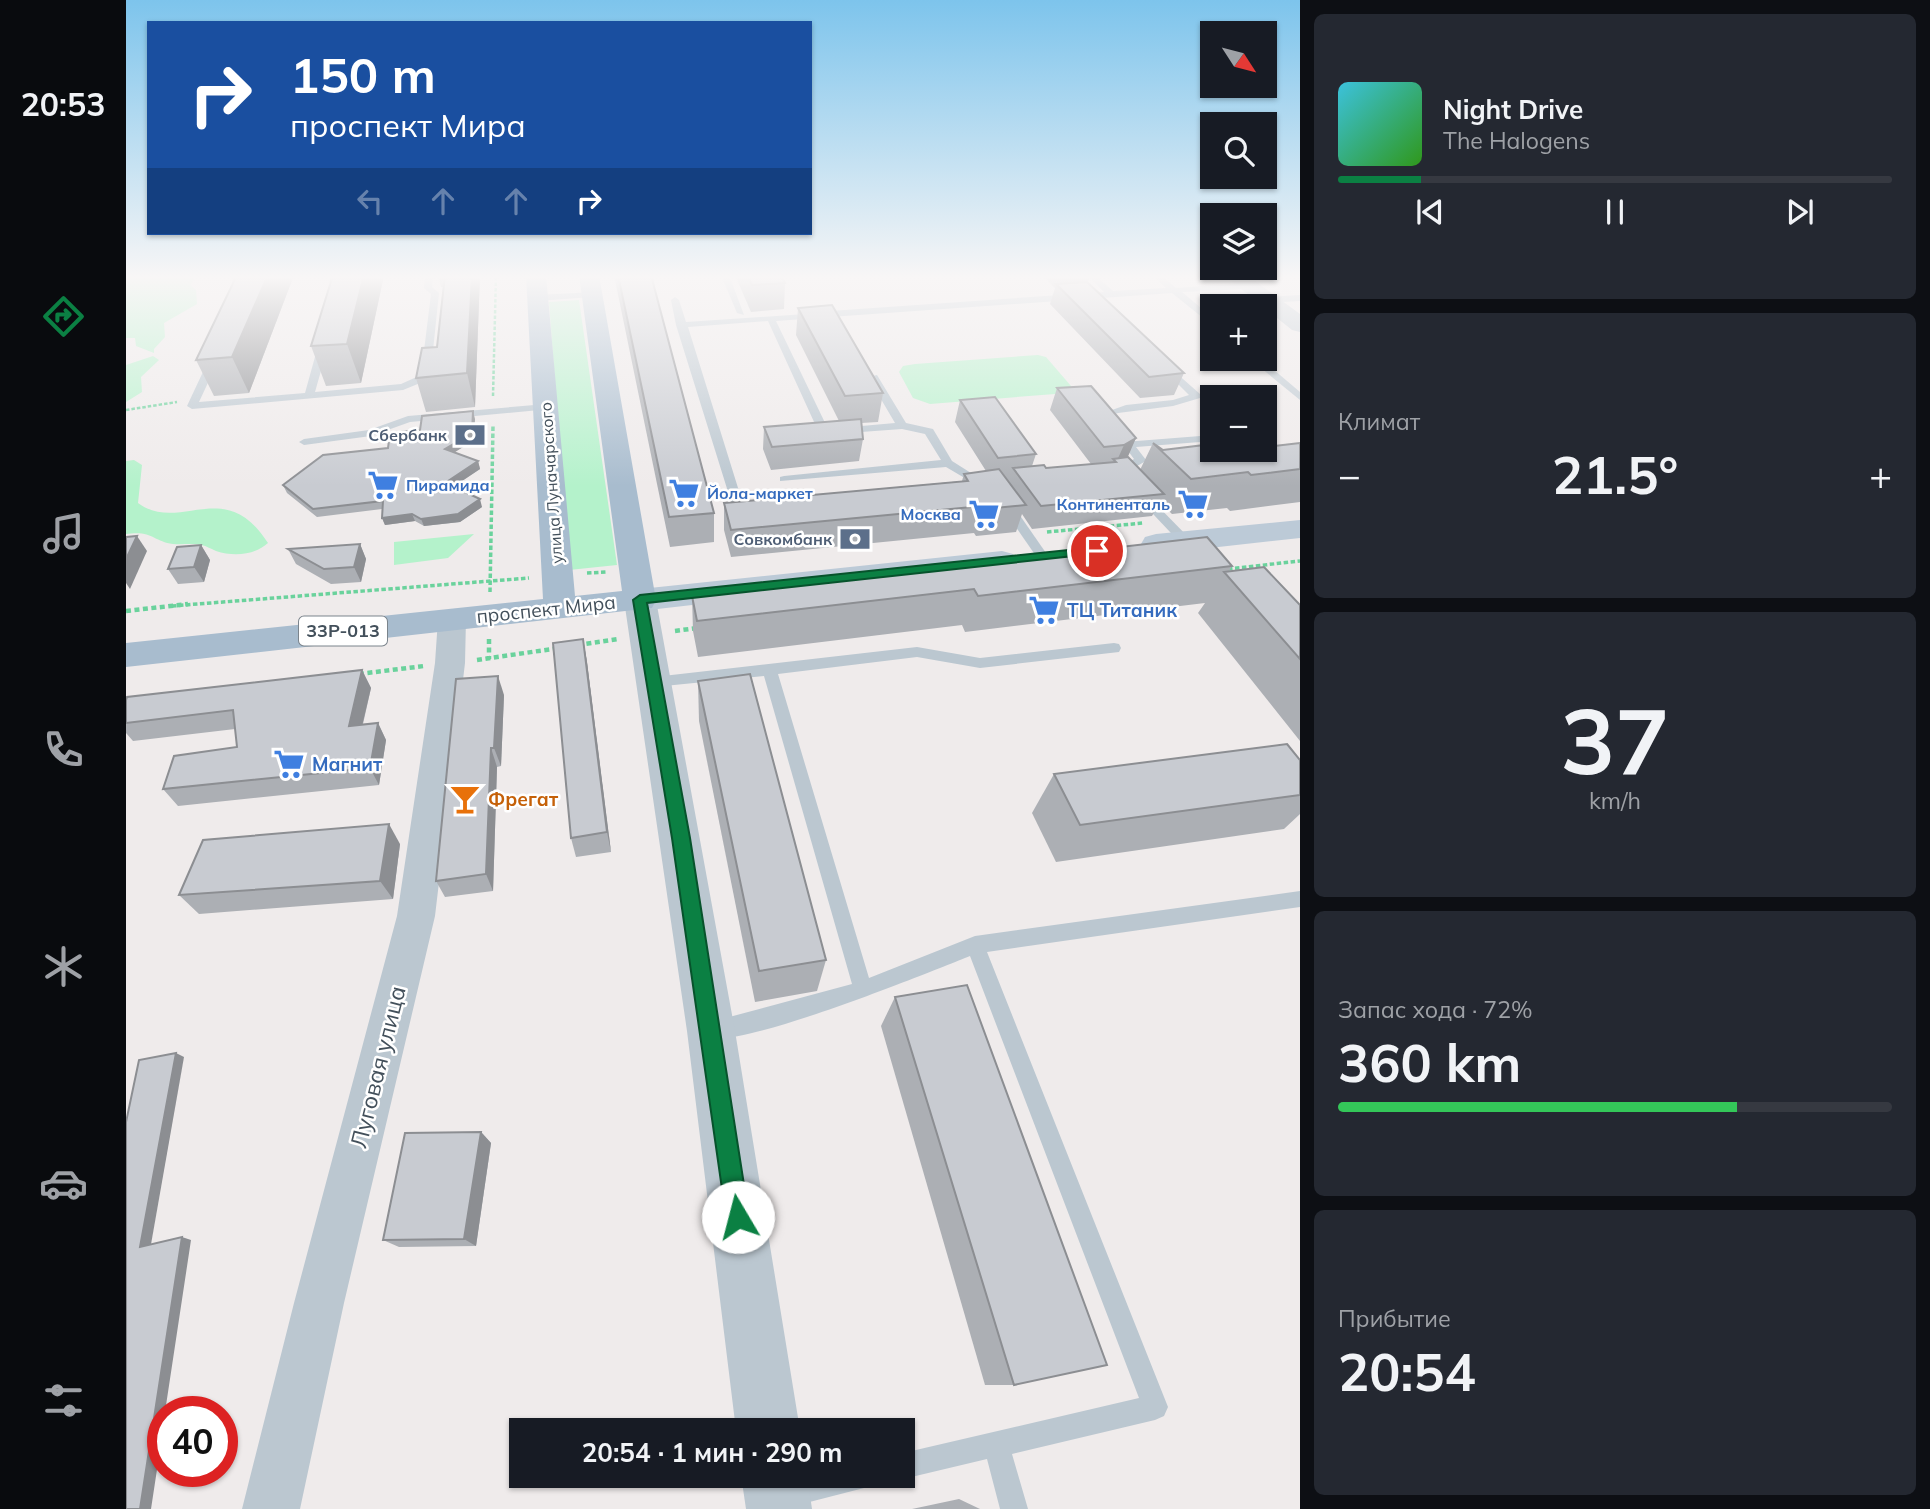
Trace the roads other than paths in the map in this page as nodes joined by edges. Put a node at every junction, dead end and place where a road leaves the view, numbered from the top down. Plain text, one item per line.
1 (324, 345) edge
2 (429, 345) edge
3 (541, 345) edge
4 (600, 345) edge
5 (687, 345) edge
6 (783, 345) edge
7 (217, 352) edge
8 (1158, 359) edge
9 (867, 367) edge
10 (1269, 371) edge
11 (309, 396) junction
12 (1300, 397) edge
13 (546, 407) junction
14 (902, 426) junction
15 (1200, 439) edge
16 (304, 442) dead end
17 (1128, 444) junction
18 (948, 463) junction
19 (1148, 469) dead end
20 (1114, 472) junction
21 (784, 479) dead end
22 (983, 485) junction
23 (956, 487) edge
24 (766, 505) edge
25 (1300, 528) edge
26 (1175, 531) junction
27 (1046, 548) joint
28 (1124, 548) edge
29 (1214, 570) edge
30 (559, 591) junction
31 (641, 601) junction
32 (471, 617) junction
33 (1114, 648) dead end
34 (126, 655) edge
35 (770, 670) junction
36 (654, 682) junction
37 (1300, 899) edge
38 (975, 945) junction
39 (863, 990) junction
40 (711, 1031) junction
41 (766, 1418) edge
42 (996, 1444) junction
43 (915, 1463) edge
44 (801, 1488) edge
45 (777, 1493) edge
46 (271, 1509) edge
47 (1014, 1509) edge

1 - 11 lane
2 - 11 lane
3 - 13 main road, улица Луначарского
4 - 31 main road
5 - 24 lane
6 - 14 lane
7 - 11 lane
8 - 17 lane
9 - 14 lane
10 - 12 lane
13 - 16 lane
13 - 30 main road, улица Луначарского
14 - 18 lane
15 - 17 lane
17 - 20 lane
18 - 21 lane
18 - 22 lane
19 - 20 lane
20 - 26 lane
22 - 23 lane
22 - 27 lane
25 - 26 main road
26 - 28 main road
26 - 29 lane
27 - 31 main road, проспект Мира
30 - 31 main road, проспект Мира / 33Р-013
30 - 32 main road, проспект Мира / 33Р-013
31 - 36 street
32 - 34 main road, проспект Мира / 33Р-013
32 - 46 street, Луговая улица
33 - 35 lane
35 - 36 lane
35 - 39 lane
36 - 40 street
37 - 38 lane
38 - 39 lane
38 - 42 lane
39 - 40 lane
40 - 41 street
42 - 43 lane
42 - 47 lane
44 - 45 lane

